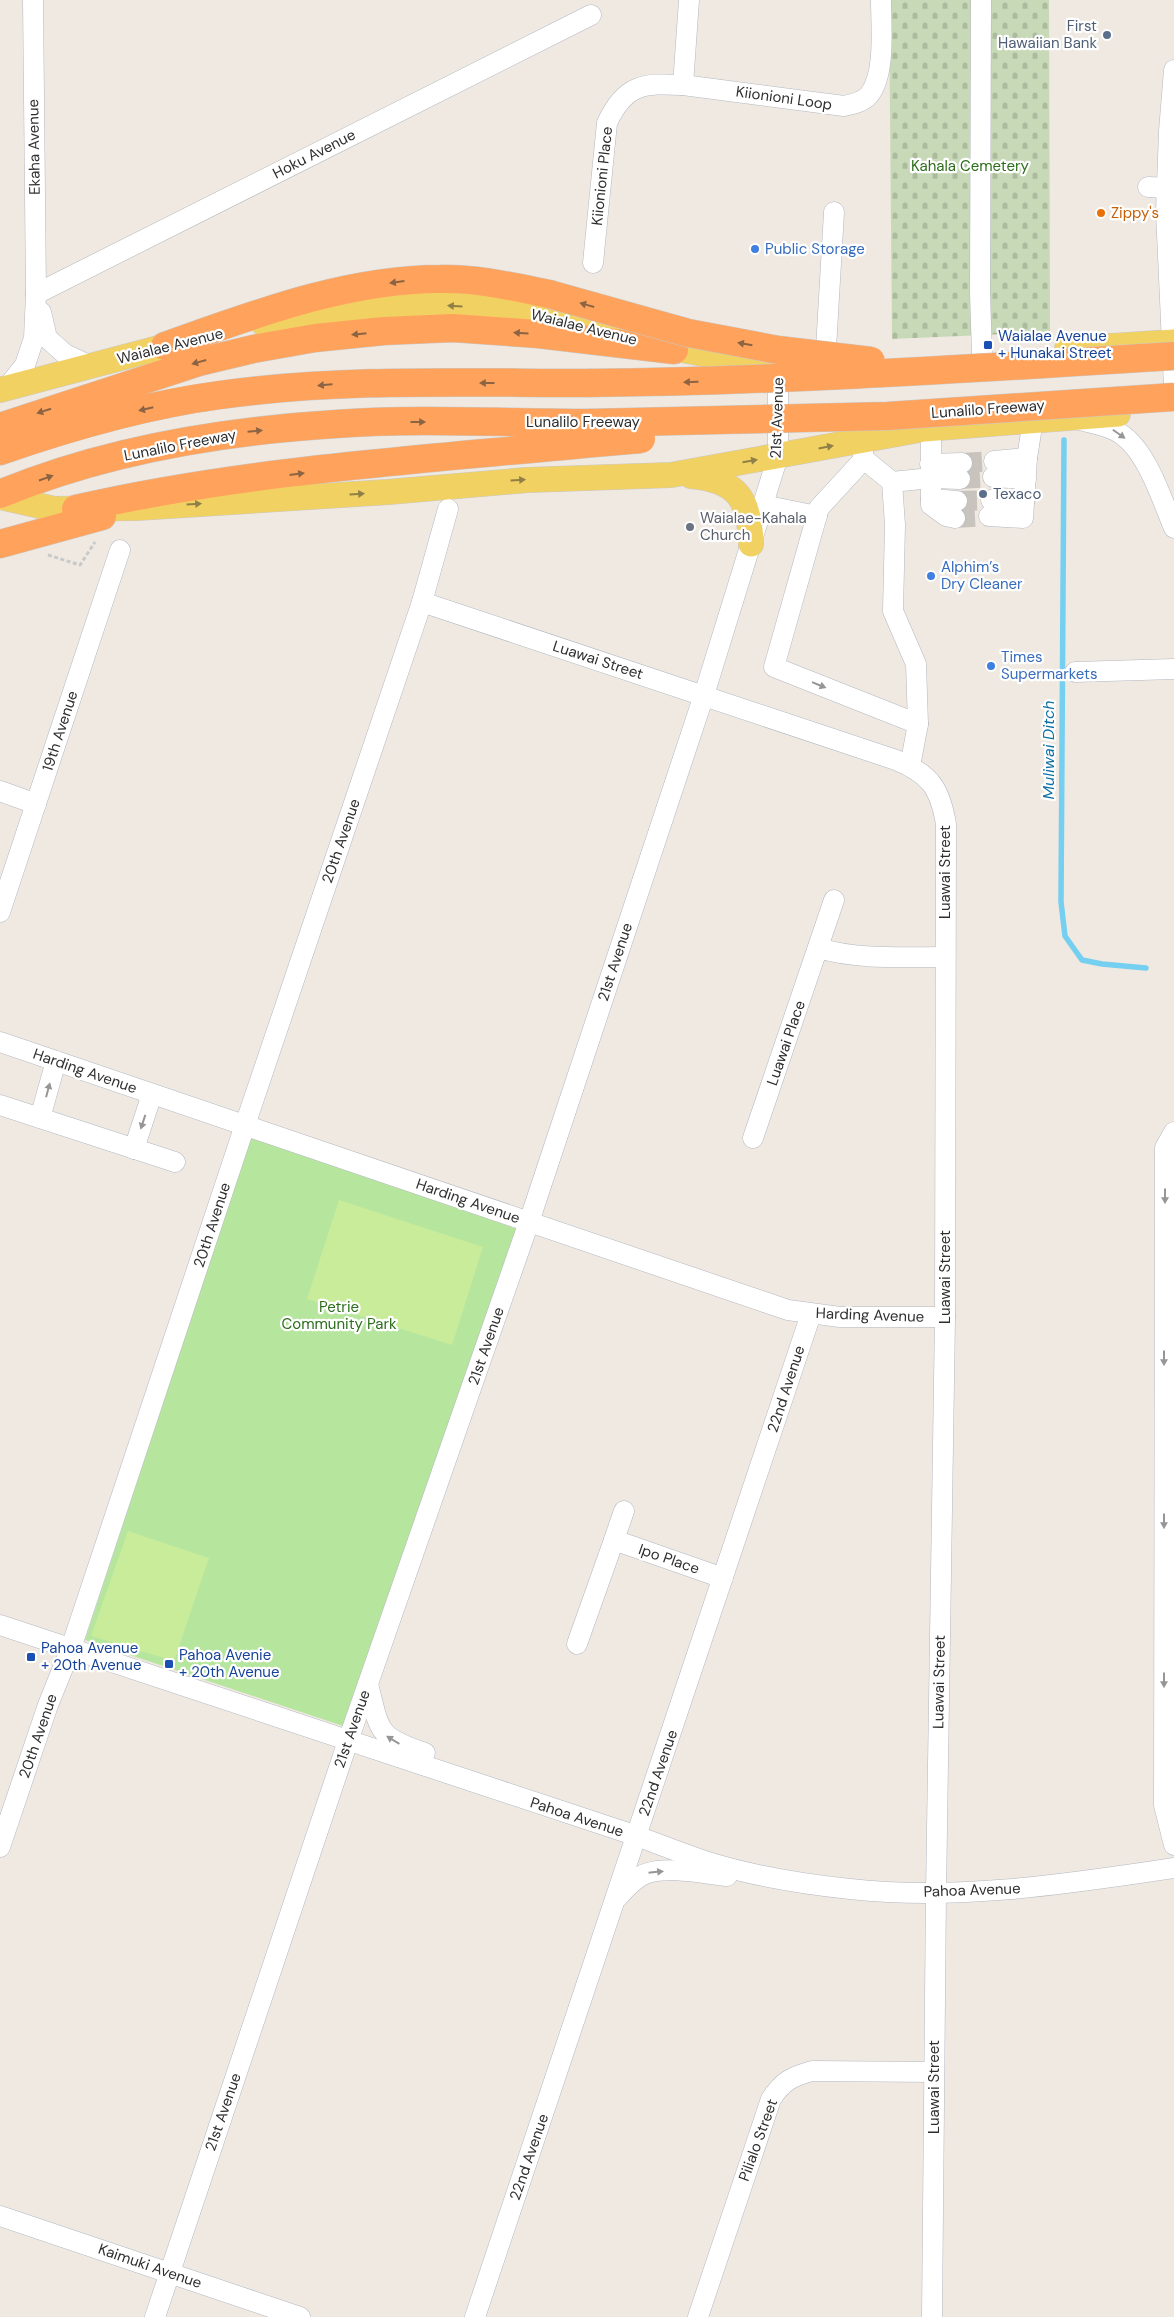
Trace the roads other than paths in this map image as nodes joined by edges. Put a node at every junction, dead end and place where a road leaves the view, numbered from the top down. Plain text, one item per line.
1 (33, 0) edge
2 (689, 0) edge
3 (881, 0) edge
4 (981, 0) edge
5 (592, 15) dead end
6 (1174, 70) edge
7 (683, 85) junction
8 (1173, 91) edge
9 (834, 212) dead end
10 (593, 263) dead end
11 (36, 294) junction
12 (165, 346) junction
13 (1174, 347) edge
14 (674, 350) junction
15 (982, 355) junction
16 (825, 366) junction
17 (93, 367) junction
18 (778, 367) junction
19 (949, 370) junction
20 (1174, 387) edge
21 (3, 389) edge
22 (1174, 397) edge
23 (1174, 409) edge
24 (1074, 418) junction
25 (1033, 420) junction
26 (0, 427) edge
27 (931, 428) junction
28 (586, 433) junction
29 (862, 449) junction
30 (0, 451) edge
31 (778, 456) junction
32 (1028, 458) junction
33 (930, 471) junction
34 (961, 471) tunnel mouth
35 (671, 475) junction
36 (1026, 479) junction
37 (892, 482) junction
38 (0, 496) edge
39 (763, 505) junction
40 (136, 508) junction
41 (990, 508) tunnel mouth
42 (65, 509) junction
43 (448, 509) dead end
44 (956, 509) tunnel mouth
45 (817, 516) junction
46 (1174, 528) edge
47 (0, 544) edge
48 (751, 544) junction
49 (120, 550) dead end
50 (422, 602) junction
51 (1174, 669) edge
52 (1076, 672) dead end
53 (704, 696) junction
54 (918, 724) junction
55 (910, 766) junction
56 (0, 791) edge
57 (36, 804) junction
58 (834, 900) dead end
59 (0, 912) edge
60 (818, 948) junction
61 (946, 957) junction
62 (0, 1042) edge
63 (56, 1061) junction
64 (152, 1094) junction
65 (0, 1105) edge
66 (40, 1118) junction
67 (245, 1125) junction
68 (1174, 1132) edge
69 (753, 1138) dead end
70 (134, 1150) junction
71 (175, 1162) dead end
72 (529, 1222) junction
73 (811, 1314) junction
74 (945, 1317) junction
75 (624, 1511) dead end
76 (614, 1540) junction
77 (723, 1578) junction
78 (0, 1625) edge
79 (577, 1644) dead end
80 (71, 1648) junction
81 (368, 1684) junction
82 (348, 1741) junction
83 (482, 1786) junction
84 (637, 1836) junction
85 (1174, 1845) edge
86 (0, 1846) edge
87 (1174, 1868) edge
88 (788, 1880) junction
89 (936, 1893) junction
90 (616, 1898) junction
91 (934, 2072) junction
92 (0, 2216) edge
93 (169, 2273) junction
94 (155, 2317) edge
95 (300, 2317) edge
96 (475, 2317) edge
97 (698, 2317) edge
98 (932, 2317) edge

1 - 11 street, Ekaha Avenue
2 - 7 street
3 - 7 street, Kiionioni Loop
4 - 15 street
5 - 11 street, Hoku Avenue
6 - 8 street
7 - 10 street, Kiionioni Place
8 - 13 street
9 - 16 street
11 - 17 street, Ekaha Avenue
11 - 21 street, Ekaha Avenue
14 -> 12 main road, Waialae Avenue
12 - 17 main road, Waialae Avenue
19 -> 12 highway, bridge
13 - 15 main road, Waialae Avenue
13 - 19 highway, bridge
13 - 20 street
14 - 18 main road, Waialae Avenue
14 -> 26 highway
15 - 16 main road, Waialae Avenue
16 - 18 main road, Waialae Avenue
17 - 21 main road, Waialae Avenue
18 - 31 street, 21st Avenue
19 -> 30 highway, bridge
22 - 28 highway, Lunalilo Freeway, bridge
23 - 24 main road
24 - 25 main road
24 -> 46 street
25 - 27 main road
25 - 32 street
27 - 29 main road
27 - 33 street
38 -> 28 highway, Lunalilo Freeway
42 -> 28 highway
31 -> 29 main road
29 - 37 street
29 - 45 street
35 -> 31 main road
31 - 39 street, 21st Avenue
32 - 36 street
32 - 36 street
33 - 34 street
33 - 37 street
33 - 44 street
40 -> 35 main road
35 - 48 main road
36 - 41 street
37 - 54 street
38 - 42 main road
39 - 45 street
39 - 48 street, 21st Avenue
40 - 42 main road
40 - 47 highway
43 - 50 street, 20th Avenue
45 -> 54 street
48 - 53 street, 21st Avenue
49 - 57 street, 19th Avenue
50 - 53 street, Luawai Street
50 - 67 street, 20th Avenue
51 - 52 street
53 - 55 street, Luawai Street
53 - 72 street, 21st Avenue
54 - 55 street
55 - 61 street, Luawai Street
56 - 57 street
57 - 59 street, 19th Avenue
58 - 60 street, Luawai Place
60 - 61 street
60 - 69 street, Luawai Place
61 - 74 street, Luawai Street
62 - 63 street, Harding Avenue
63 - 64 street, Harding Avenue
66 -> 63 street
64 - 67 street, Harding Avenue
64 -> 70 street
65 - 66 street
66 - 70 street
67 - 72 street, Harding Avenue
67 - 80 street, 20th Avenue
68 -> 85 street
70 - 71 street
72 - 73 street, Harding Avenue
72 - 81 street, 21st Avenue
73 - 74 street, Harding Avenue
73 - 77 street, 22nd Avenue
74 - 89 street, Luawai Street
75 - 76 street
76 - 77 street, Ipo Place
76 - 79 street
77 - 84 street, 22nd Avenue
78 - 80 street, Pahoa Avenue
80 - 82 street, Pahoa Avenue
80 - 86 street, 20th Avenue
81 - 82 street, 21st Avenue
83 -> 81 street
82 - 83 street, Pahoa Avenue
82 - 93 street, 21st Avenue
83 - 84 street, Pahoa Avenue
84 - 88 street, Pahoa Avenue
84 - 90 street, 22nd Avenue
87 - 89 street, Pahoa Avenue
88 - 89 street, Pahoa Avenue
90 -> 88 street
89 - 91 street, Luawai Street
90 - 96 street, 22nd Avenue
91 - 97 street, Pilialo Street
91 - 98 street, Luawai Street
92 - 93 street, Kaimuki Avenue
93 - 94 street, 21st Avenue
93 - 95 street, Kaimuki Avenue

